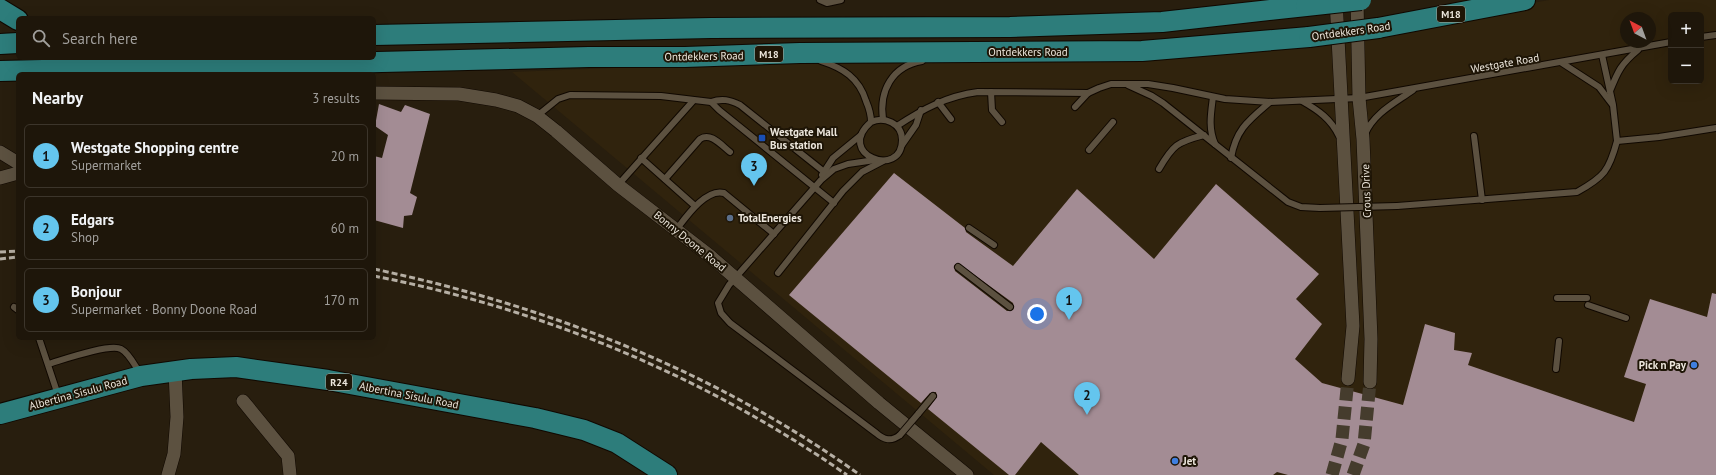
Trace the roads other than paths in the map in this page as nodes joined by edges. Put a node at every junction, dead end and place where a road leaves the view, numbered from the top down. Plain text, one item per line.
1 (820, 0) edge
2 (841, 0) edge
3 (1336, 0) edge
4 (1357, 0) edge
5 (1361, 0) edge
6 (1525, 0) edge
7 (0, 9) edge
8 (16, 19) edge
9 (376, 35) edge
10 (1716, 35) edge
11 (1704, 37) edge
12 (16, 43) edge
13 (1668, 43) edge
14 (0, 44) edge
15 (1639, 49) junction
16 (971, 52) junction
17 (800, 53) junction
18 (1602, 55) junction
19 (933, 59) dead end
20 (926, 60) dead end
21 (1562, 63) junction
22 (0, 71) edge
23 (1125, 84) junction
24 (1416, 88) junction
25 (1610, 91) junction
26 (991, 92) junction
27 (1088, 93) junction
28 (376, 94) edge
29 (1213, 97) junction
30 (1359, 98) junction
31 (1341, 100) junction
32 (693, 101) junction
33 (1301, 101) junction
34 (711, 102) junction
35 (938, 102) junction
36 (1270, 102) junction
37 (1613, 105) junction
38 (1075, 107) dead end
39 (921, 110) junction
40 (537, 116) junction
41 (882, 119) junction
42 (951, 119) dead end
43 (871, 122) junction
44 (1002, 122) dead end
45 (1113, 122) dead end
46 (897, 126) junction
47 (1716, 128) edge
48 (861, 134) junction
49 (1204, 135) junction
50 (1474, 136) dead end
51 (1364, 138) junction
52 (1342, 141) junction
53 (1617, 141) junction
54 (1216, 145) junction
55 (901, 146) junction
56 (1089, 150) dead end
57 (0, 152) edge
58 (730, 152) dead end
59 (641, 158) junction
60 (1231, 158) junction
61 (875, 160) junction
62 (883, 161) junction
63 (16, 162) edge
64 (1158, 169) dead end
65 (823, 171) junction
66 (16, 174) edge
67 (0, 178) edge
68 (665, 179) junction
69 (821, 180) junction
70 (618, 185) junction
71 (815, 186) junction
72 (1482, 200) junction
73 (834, 203) junction
74 (695, 206) junction
75 (969, 228) dead end
76 (676, 230) junction
77 (774, 234) junction
78 (994, 246) dead end
79 (958, 267) dead end
80 (778, 273) dead end
81 (735, 278) junction
82 (1557, 298) dead end
83 (1587, 298) dead end
84 (1588, 305) dead end
85 (1010, 307) dead end
86 (1626, 318) dead end
87 (40, 340) edge
88 (1560, 341) dead end
89 (48, 364) junction
90 (1556, 369) dead end
91 (175, 371) junction
92 (142, 376) junction
93 (1348, 379) tunnel mouth
94 (1370, 382) tunnel mouth
95 (933, 396) dead end
96 (59, 398) junction
97 (243, 401) dead end
98 (0, 414) edge
99 (168, 475) edge
100 (290, 475) edge
101 (667, 475) edge
102 (967, 475) edge

1 - 2 lane
3 - 31 street, Crous Drive
4 - 30 street, Crous Drive
5 - 9 main road, bridge
6 - 16 main road, Ontdekkers Road / M18, bridge
7 - 8 main road
10 - 11 lane
12 - 14 main road
13 - 15 lane, Westgate Road
15 - 18 lane, Westgate Road
15 - 25 lane
16 - 17 main road, Ontdekkers Road / M18
16 - 19 lane
17 - 22 main road, Ontdekkers Road / M18
17 - 43 lane
18 - 21 lane, Westgate Road
18 - 25 lane
20 - 41 lane
21 - 24 lane, Westgate Road
21 - 37 lane
23 - 27 lane, Westgate Road
23 - 29 lane, Westgate Road
23 - 49 lane
24 - 30 lane, Westgate Road
24 - 51 lane
25 - 37 lane
26 - 27 lane
26 - 35 lane
26 - 44 lane
27 - 38 lane
28 - 40 street, Bonny Doone Road
29 - 36 lane, Westgate Road
29 - 54 lane
30 - 31 lane, Westgate Road
30 - 51 street, Crous Drive
31 - 33 lane, Westgate Road
31 - 52 street, Crous Drive
32 - 34 lane
32 - 40 lane
32 - 59 lane
33 - 36 lane, Westgate Road
33 - 52 lane
34 - 65 lane
34 - 71 lane
35 - 39 lane
35 - 42 lane
36 - 60 lane
37 - 53 lane
39 - 46 lane
39 - 55 lane
40 - 70 street, Bonny Doone Road
41 - 43 lane
41 - 46 lane
43 - 48 lane
45 - 56 lane
46 - 55 lane
47 - 53 lane
48 - 61 lane
48 - 65 lane
49 - 54 lane
49 - 64 lane
50 - 72 lane
51 - 94 street, Crous Drive
52 - 93 street, Crous Drive
53 - 72 lane
54 - 60 lane
55 - 62 lane
57 - 63 street
58 - 68 lane
59 - 68 lane
59 - 70 lane
60 - 72 lane, bridge
61 - 62 lane
61 - 69 lane
62 - 73 lane
65 - 69 lane
66 - 67 street
68 - 74 lane
69 - 71 lane
70 - 76 street, Bonny Doone Road
71 - 73 lane
71 - 77 lane
73 - 80 lane
74 - 76 lane
74 - 77 lane
75 - 78 lane
76 - 81 street, Bonny Doone Road
77 - 81 lane
79 - 85 lane
81 - 95 lane, bridge
81 - 102 street, Bonny Doone Road
82 - 83 lane
84 - 86 lane
87 - 89 lane
88 - 90 lane
89 - 92 lane
89 - 96 lane
91 - 92 main road, Albertina Sisulu Road / R24
91 - 99 street
91 - 101 main road, Albertina Sisulu Road / R24
92 - 96 main road, Albertina Sisulu Road / R24
96 - 98 main road, Albertina Sisulu Road / R24
97 - 100 street

